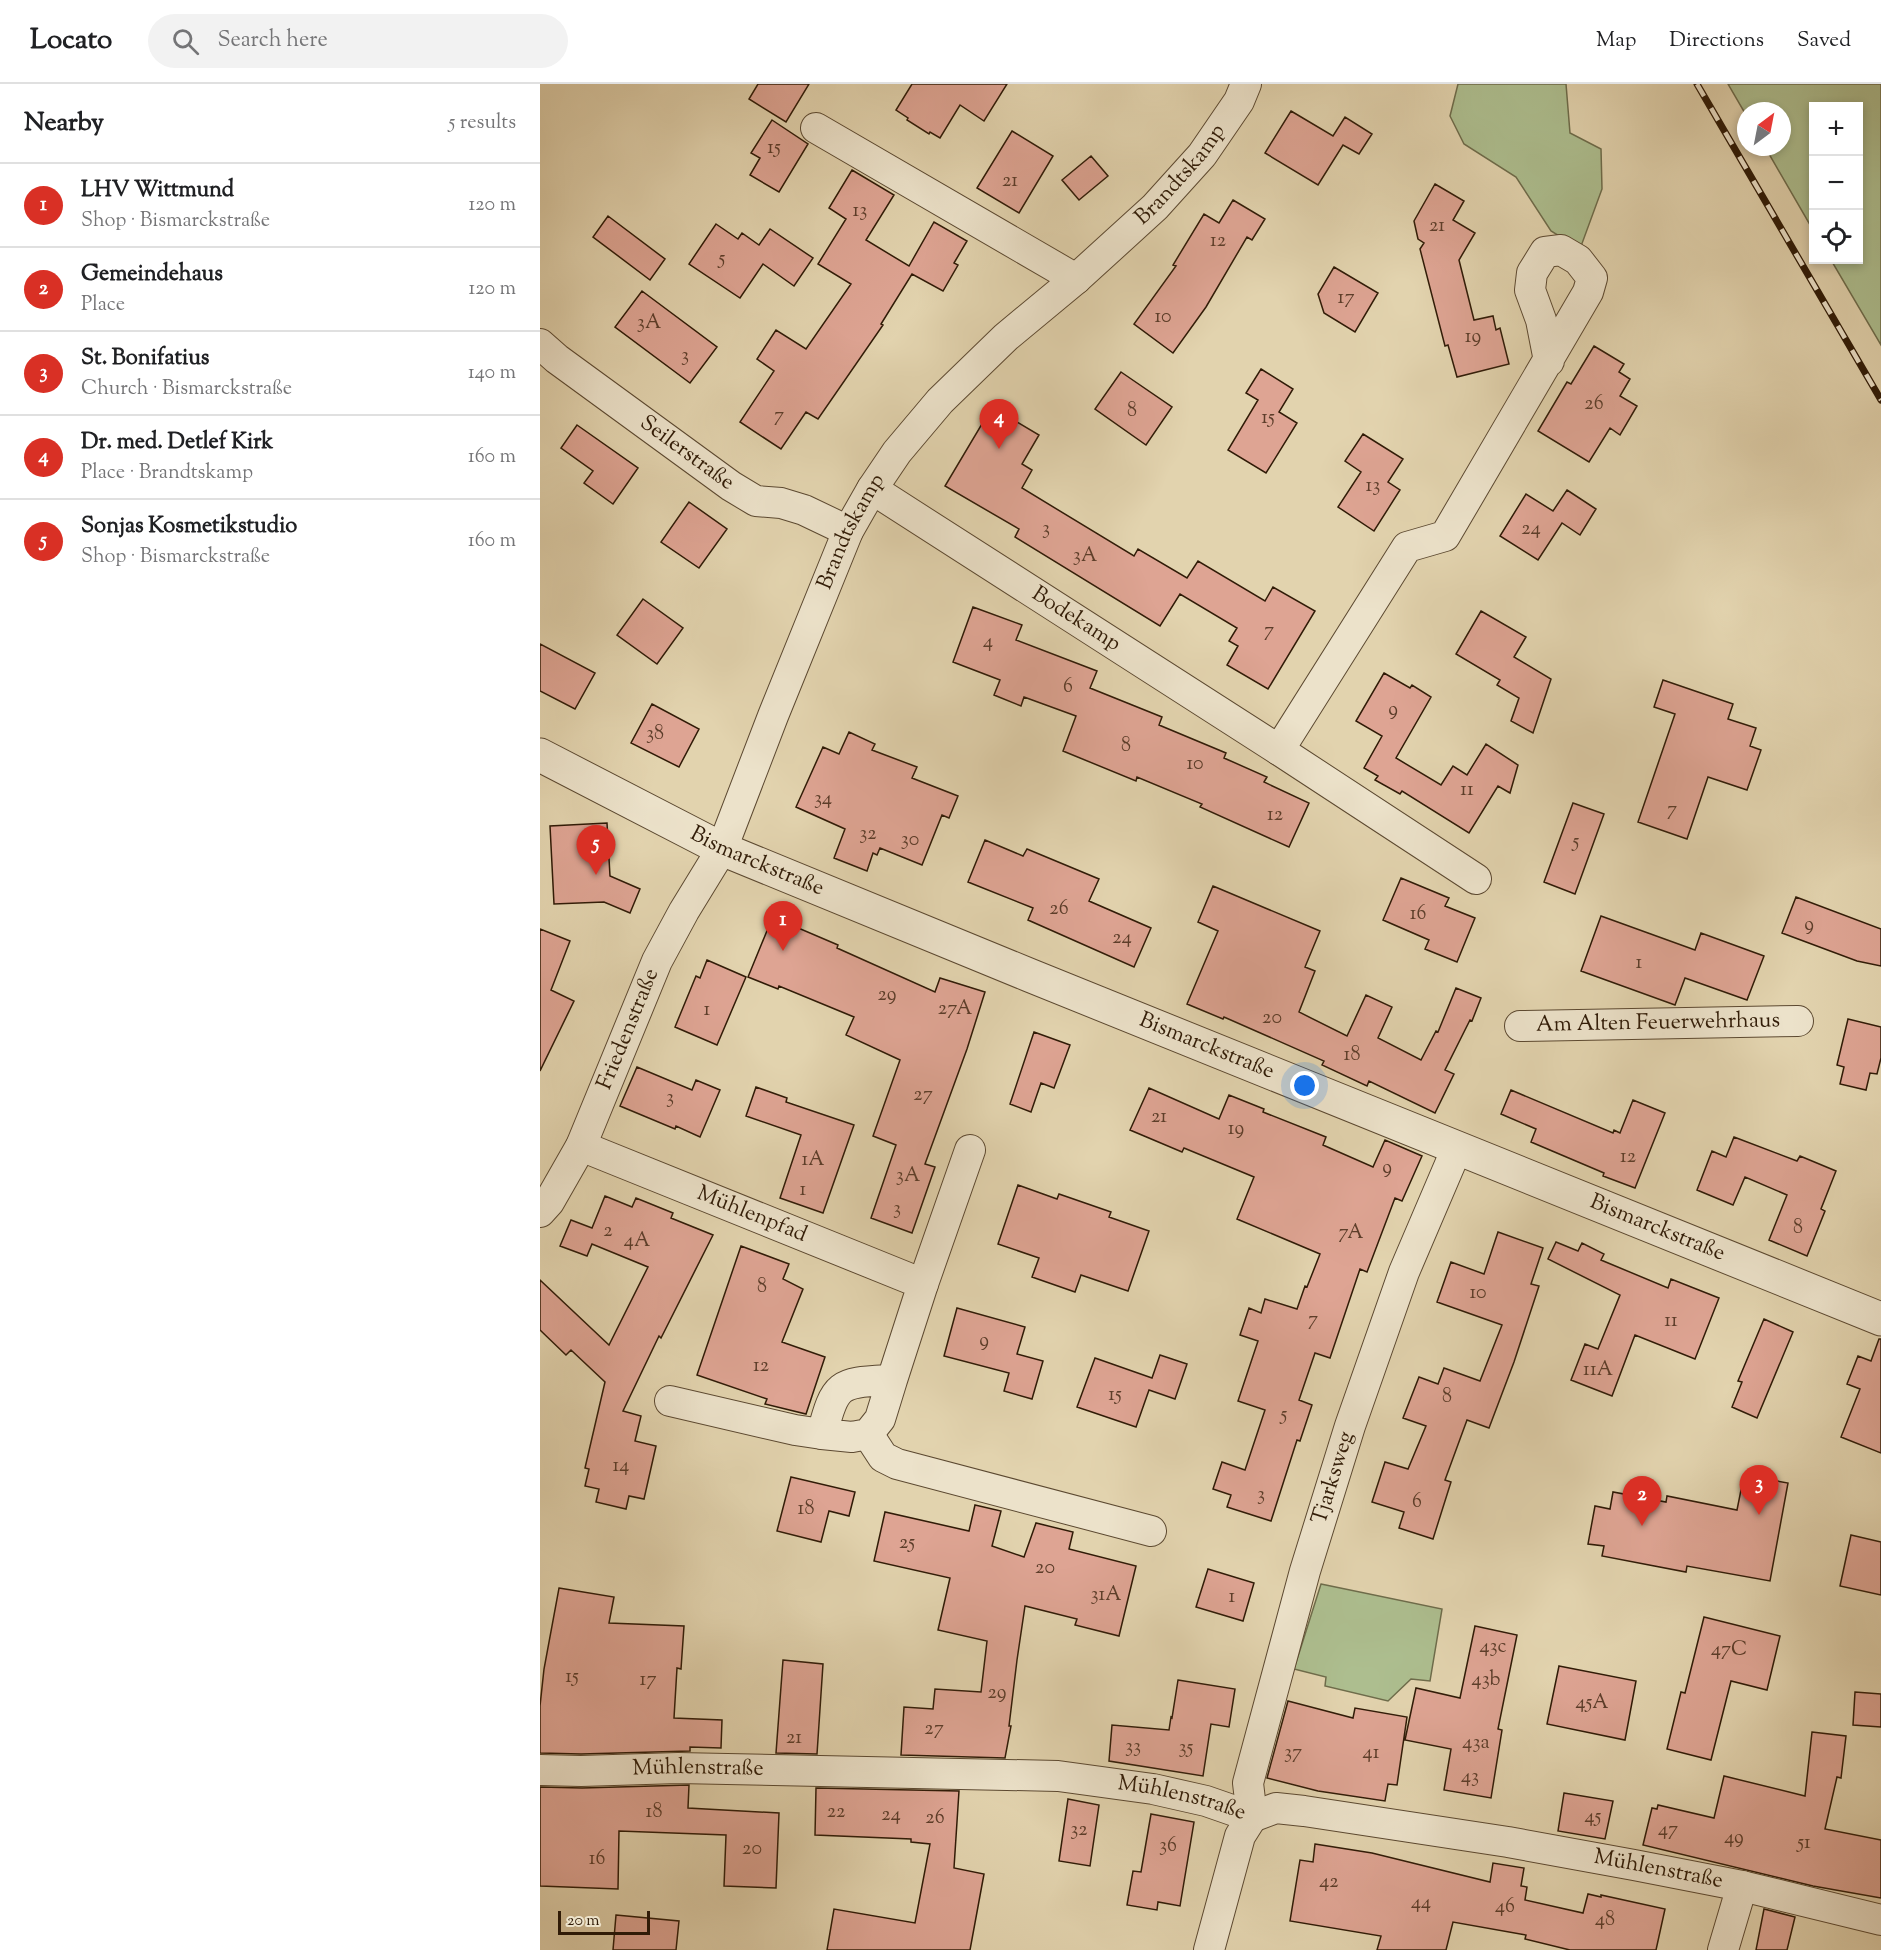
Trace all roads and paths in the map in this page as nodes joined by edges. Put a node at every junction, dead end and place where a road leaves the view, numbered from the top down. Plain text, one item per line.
1 (1246, 84) edge
2 (816, 128) dead end
3 (1076, 279) junction
4 (540, 344) edge
5 (1549, 361) dead end
6 (872, 489) junction
7 (848, 531) junction
8 (1279, 750) junction
9 (540, 755) edge
10 (723, 849) junction
11 (1476, 879) dead end
12 (1798, 1022) dead end
13 (1520, 1026) dead end
14 (581, 1146) junction
15 (1457, 1148) junction
16 (970, 1150) dead end
17 (540, 1212) edge
18 (923, 1284) junction
19 (1881, 1319) edge
20 (892, 1380) junction
21 (670, 1401) dead end
22 (822, 1434) junction
23 (868, 1434) junction
24 (1151, 1531) dead end
25 (540, 1770) edge
26 (1252, 1817) junction
27 (1742, 1886) junction
28 (1881, 1920) edge
29 (1209, 1950) edge
30 (1723, 1950) edge

1 - 3 street, Brandtskamp
2 - 3 street
3 - 6 street, Brandtskamp
4 - 7 street, Seilerstraße
5 - 8 street
6 - 7 street, Brandtskamp
6 - 8 street, Bodekamp
7 - 10 street, Brandtskamp
8 - 11 street, Bodekamp
9 - 10 street, Bismarckstraße
10 - 14 street, Friedenstraße
10 - 15 street, Bismarckstraße
12 - 13 street, Am Alten Feuerwehrhaus
14 - 17 street, Friedenstraße
14 - 18 street, Mühlenpfad
15 - 19 street, Bismarckstraße
15 - 26 street, Tjarksweg
16 - 18 street
18 - 20 street
20 - 22 street
20 - 23 street
21 - 22 street
22 - 23 street
23 - 24 street
25 - 26 street, Mühlenstraße
26 - 27 street, Mühlenstraße
26 - 29 street
27 - 28 street, Mühlenstraße
27 - 30 street

